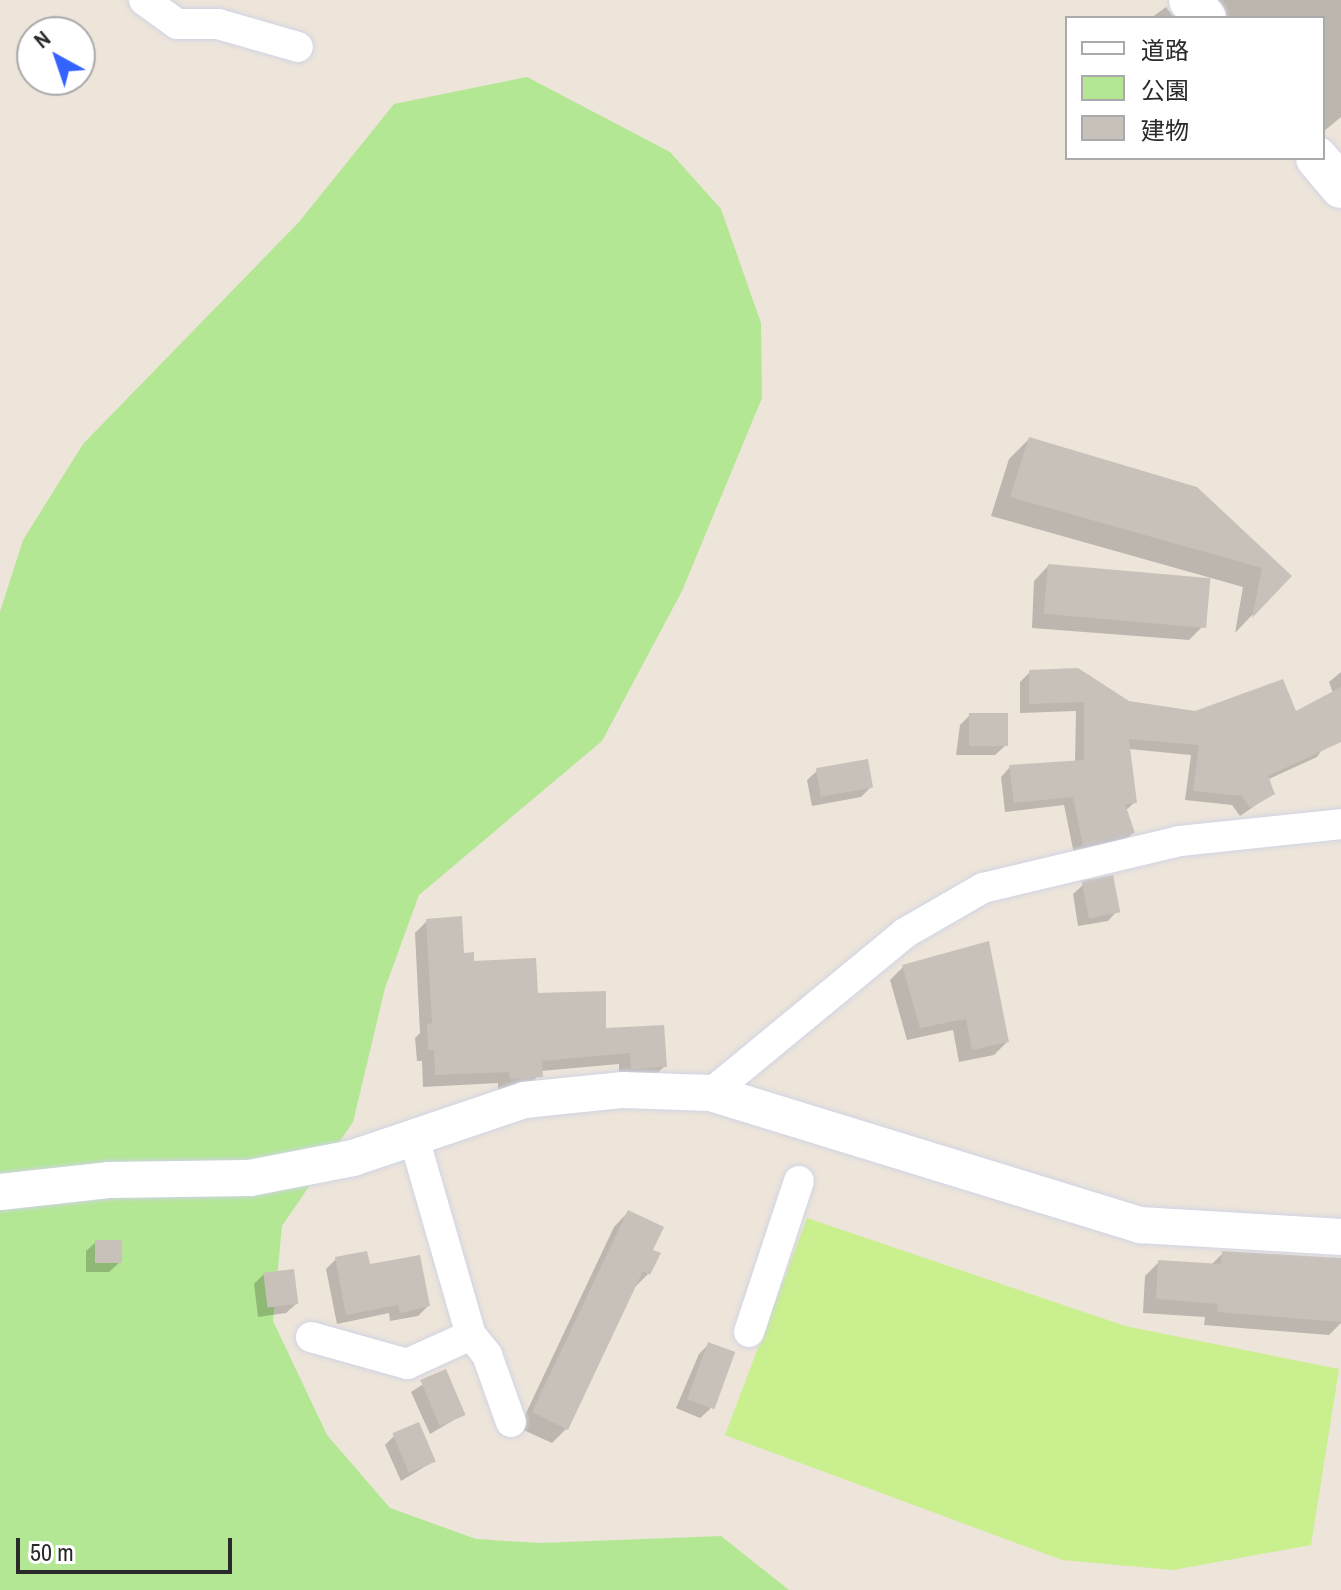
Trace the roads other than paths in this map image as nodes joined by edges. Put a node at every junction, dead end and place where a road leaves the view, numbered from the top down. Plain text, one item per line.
1 (144, 0) edge
2 (1190, 0) edge
3 (1203, 16) edge
4 (298, 47) dead end
5 (1319, 160) edge
6 (1341, 187) edge
7 (1341, 824) edge
8 (711, 1093) junction
9 (414, 1138) junction
10 (799, 1181) dead end
11 (0, 1192) edge
12 (1341, 1237) edge
13 (749, 1332) dead end
14 (471, 1335) junction
15 (311, 1337) dead end
16 (511, 1422) dead end

1 - 4 street
2 - 3 main road
5 - 6 main road
7 - 8 street
8 - 9 street
8 - 12 street
9 - 11 street
9 - 14 street
10 - 13 street
14 - 15 street
14 - 16 street

